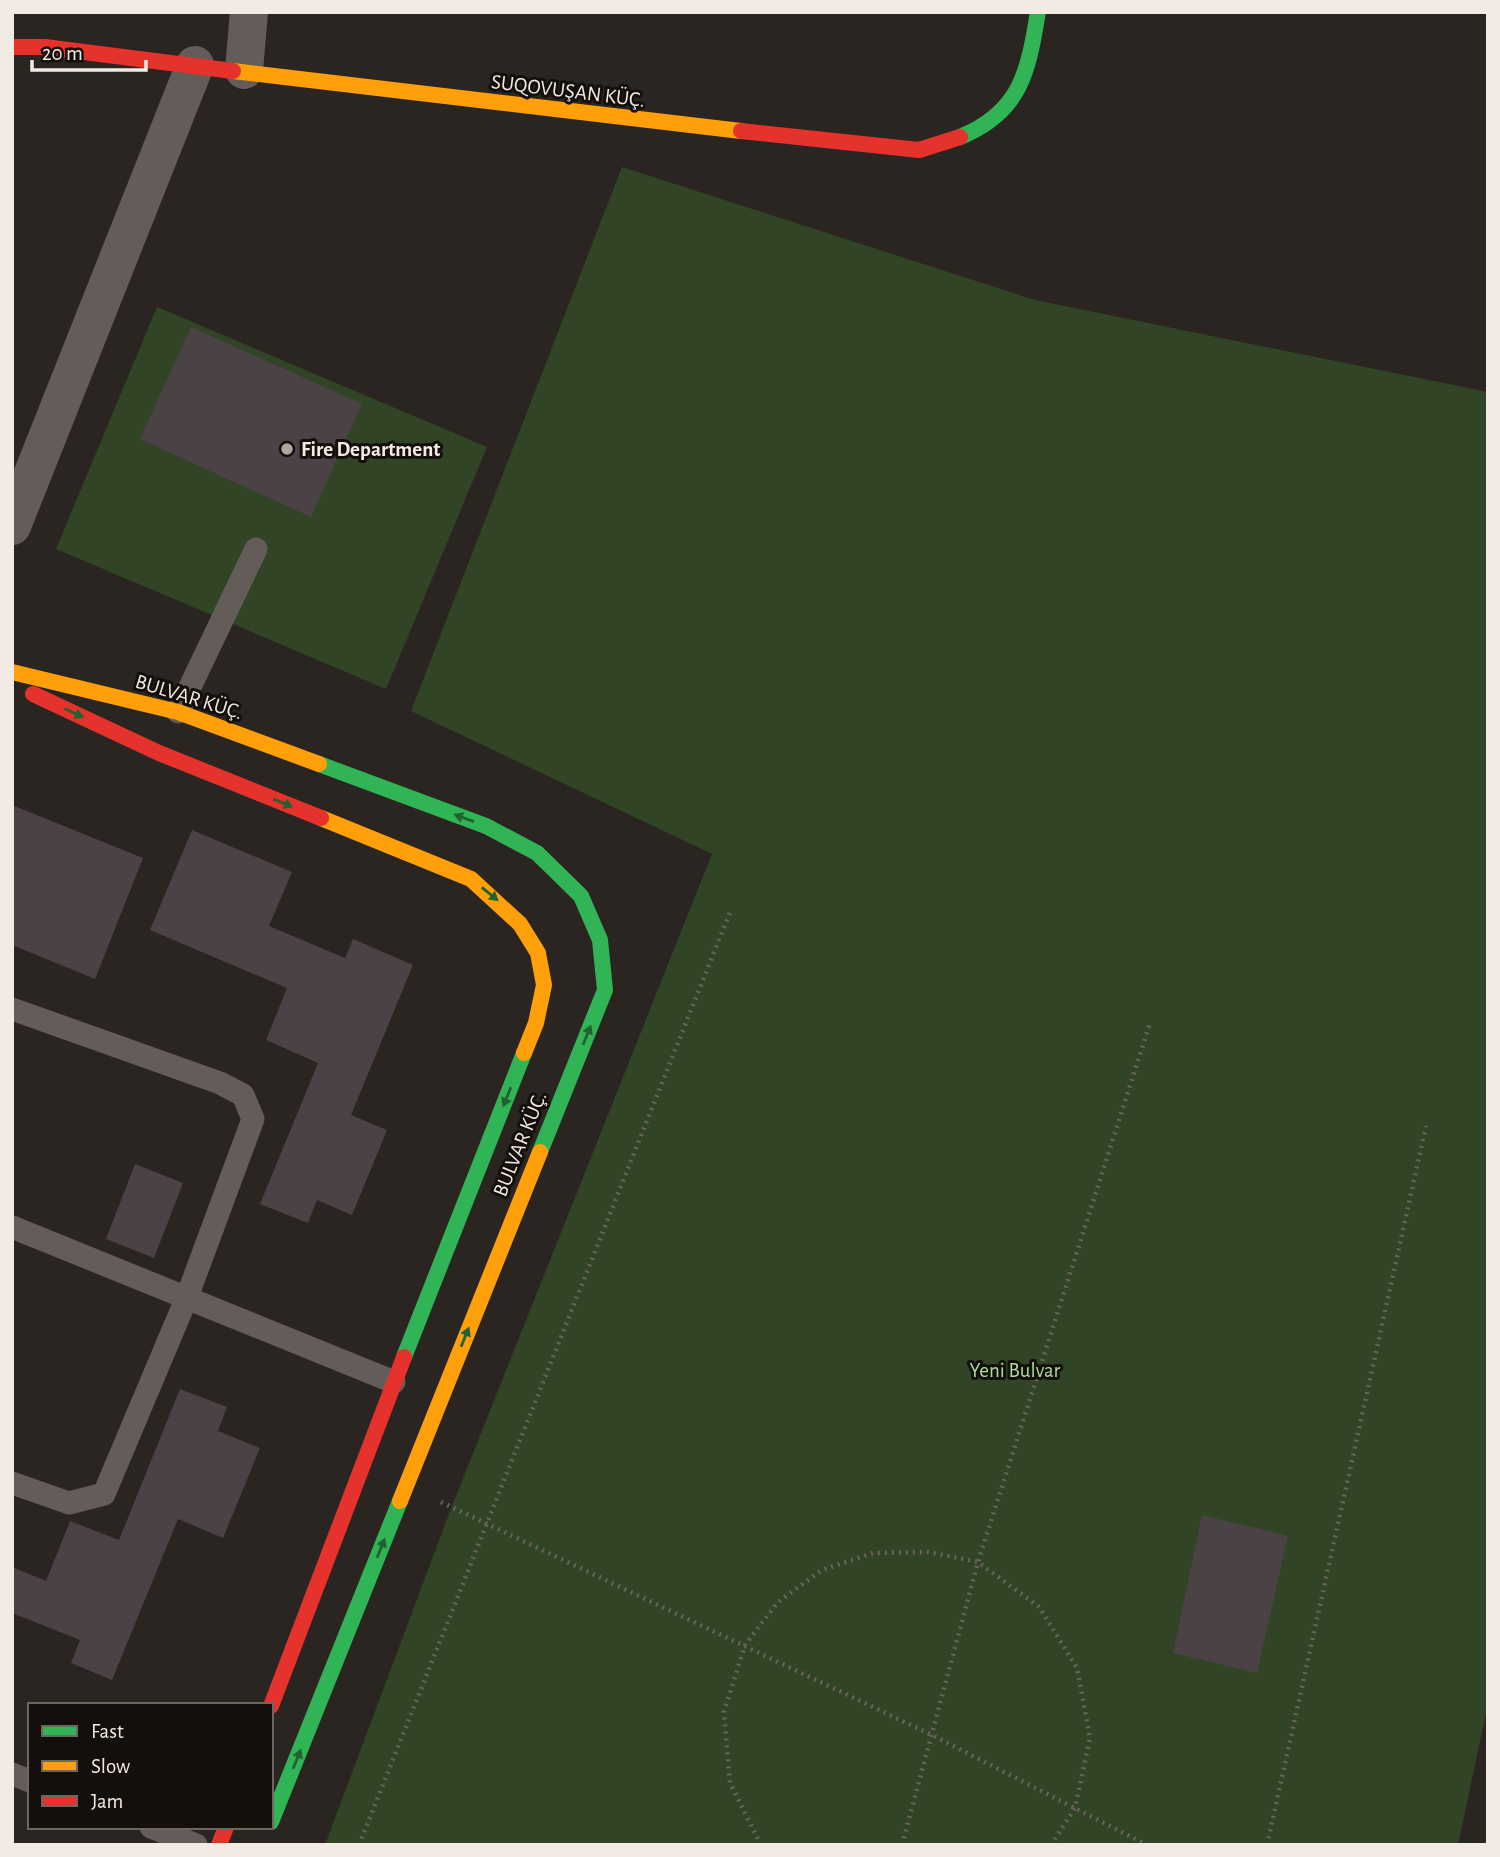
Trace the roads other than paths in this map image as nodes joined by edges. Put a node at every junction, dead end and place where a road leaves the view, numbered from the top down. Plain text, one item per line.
1 (249, 12) edge
2 (1038, 12) edge
3 (12, 47) edge
4 (195, 65) junction
5 (244, 70) junction
6 (12, 526) edge
7 (256, 549) dead end
8 (12, 672) edge
9 (12, 684) edge
10 (178, 712) junction
11 (12, 1009) edge
12 (12, 1227) edge
13 (187, 1297) junction
14 (394, 1382) junction
15 (12, 1483) edge
16 (272, 1703) edge
17 (273, 1819) edge
18 (156, 1829) edge
19 (196, 1845) edge

1 - 5 street
2 - 5 street, SUQOVUŞAN KÜÇ.
3 - 4 street, SUQOVUŞAN KÜÇ.
4 - 5 street, SUQOVUŞAN KÜÇ.
4 - 6 street
7 - 10 lane
8 - 10 street, BULVAR KÜÇ.
9 -> 14 street, BULVAR KÜÇ.
17 -> 10 street, BULVAR KÜÇ.
11 - 13 lane
12 - 13 lane
13 - 14 lane
13 - 15 lane
14 - 16 street, BULVAR KÜÇ.
18 - 19 lane

